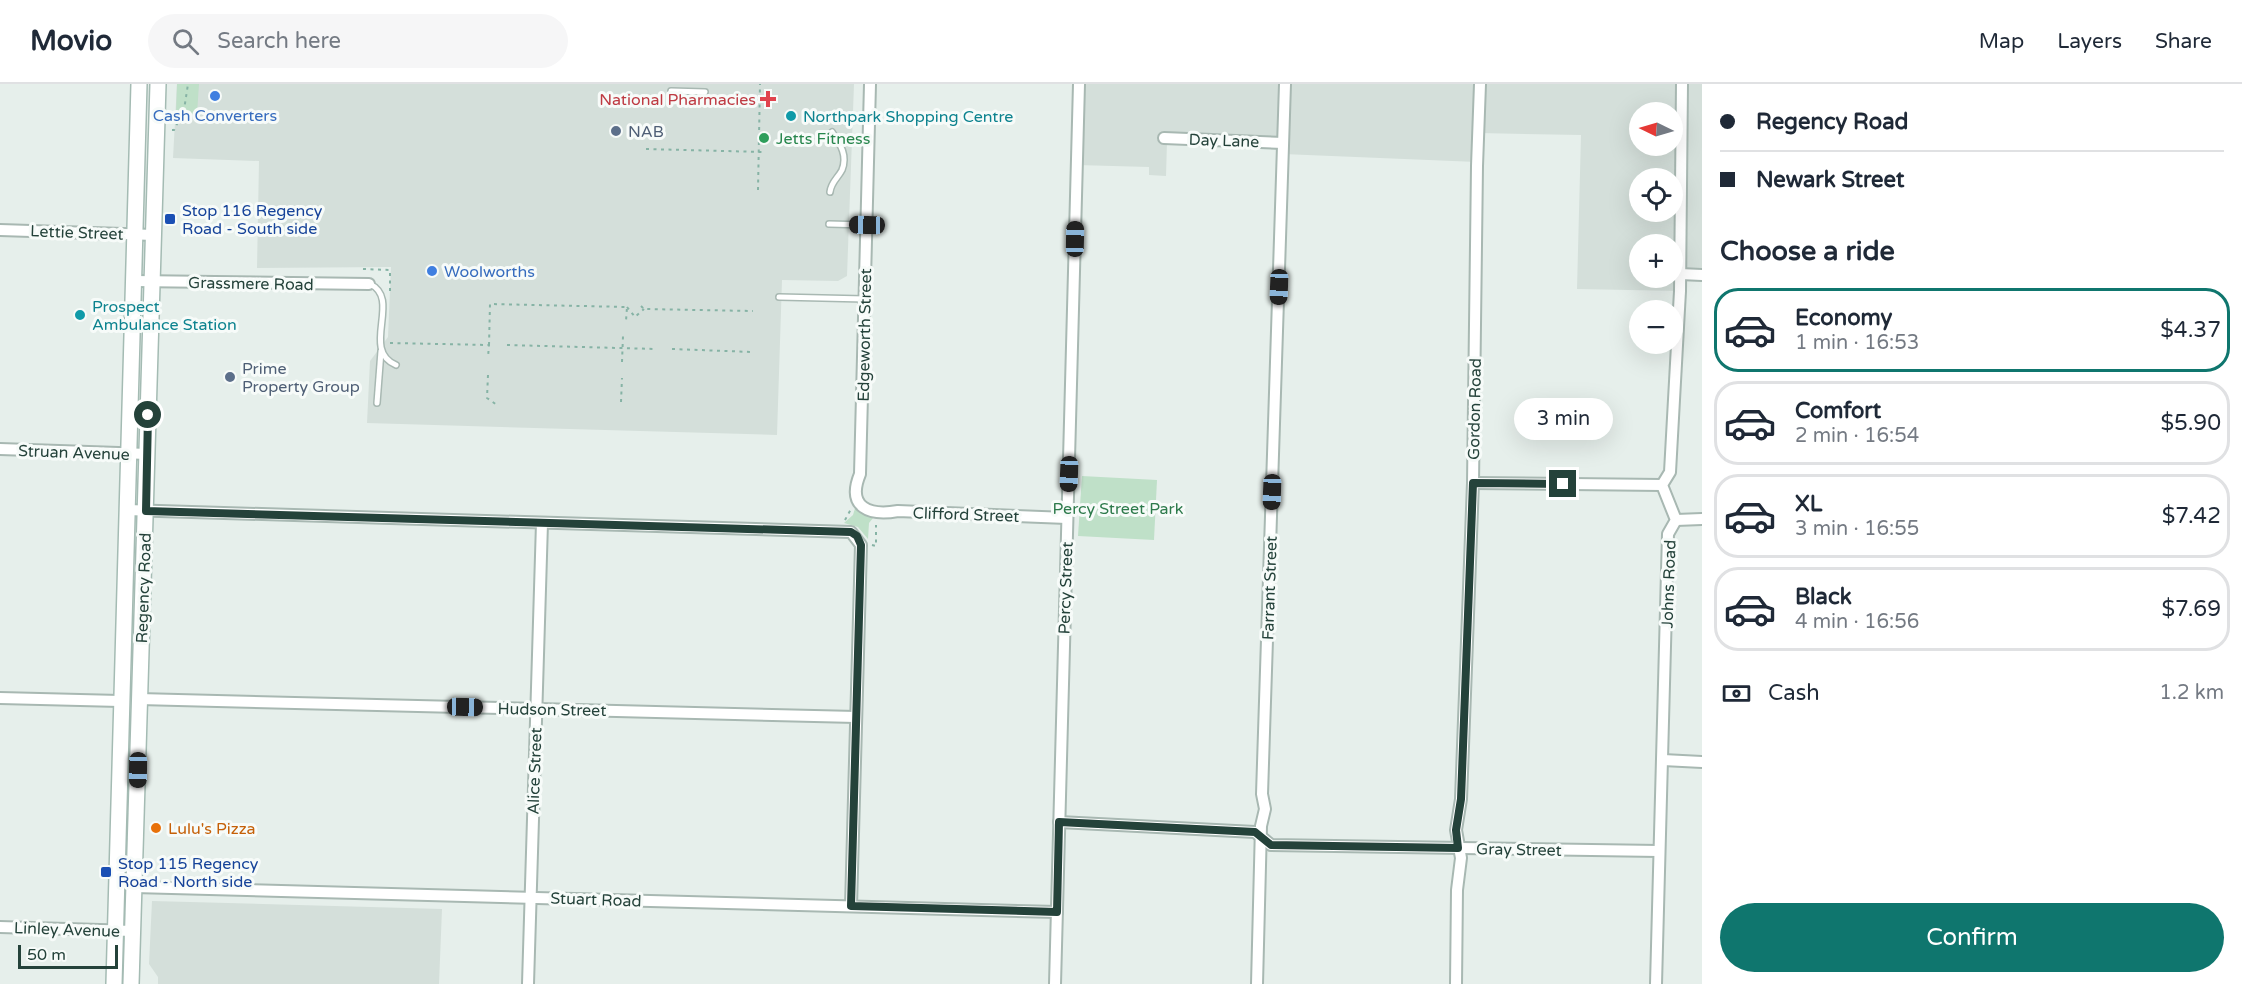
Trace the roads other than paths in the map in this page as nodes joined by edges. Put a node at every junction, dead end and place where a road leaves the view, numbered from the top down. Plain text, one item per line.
1 (139, 84) edge
2 (158, 84) edge
3 (870, 84) edge
4 (1079, 84) edge
5 (1285, 84) edge
6 (1480, 84) edge
7 (1682, 84) edge
8 (671, 91) dead end
9 (705, 92) dead end
10 (832, 132) dead end
11 (1164, 138) dead end
12 (1283, 142) junction
13 (830, 192) dead end
14 (829, 224) dead end
15 (867, 225) junction
16 (0, 230) edge
17 (134, 234) junction
18 (1680, 234) edge
19 (154, 235) junction
20 (1683, 274) edge
21 (1702, 275) edge
22 (134, 281) junction
23 (152, 281) junction
24 (369, 284) joint
25 (1679, 288) edge
26 (779, 297) dead end
27 (865, 299) junction
28 (381, 350) junction
29 (396, 365) dead end
30 (377, 403) dead end
31 (0, 449) edge
32 (129, 453) junction
33 (148, 454) junction
34 (1473, 483) junction
35 (1662, 484) junction
36 (127, 510) junction
37 (865, 510) joint
38 (146, 511) junction
39 (1067, 518) junction
40 (1702, 519) edge
41 (1676, 520) junction
42 (542, 523) junction
43 (0, 698) edge
44 (139, 699) junction
45 (120, 701) junction
46 (536, 709) junction
47 (856, 717) junction
48 (1663, 760) junction
49 (1702, 762) edge
50 (1059, 822) junction
51 (1263, 839) junction
52 (1458, 848) junction
53 (1659, 851) junction
54 (135, 887) junction
55 (530, 898) junction
56 (851, 906) junction
57 (1057, 912) junction
58 (0, 927) edge
59 (115, 930) junction
60 (133, 931) junction
61 (114, 984) edge
62 (131, 984) edge
63 (528, 984) edge
64 (1055, 984) edge
65 (1257, 984) edge
66 (1456, 984) edge
67 (1656, 984) edge

1 - 17 main road, Regency Road
2 - 19 main road, Regency Road
3 - 15 street, Edgeworth Street
4 - 39 street, Percy Street
5 - 12 street, Farrant Street
6 - 34 street, Gordon Road
7 - 18 street
8 - 9 lane
10 - 13 lane
11 - 12 street, Day Lane
12 - 51 street, Farrant Street
14 - 15 lane
15 - 27 street, Edgeworth Street
16 - 17 street, Lettie Street
17 - 19 street, Lettie Street
17 - 22 main road, Regency Road
19 - 23 main road, Regency Road
20 - 21 street
22 - 23 street, Grassmere Road
22 - 32 main road, Regency Road
23 - 24 street, Grassmere Road
23 - 33 main road, Regency Road
24 - 28 lane
25 - 35 street
26 - 27 lane
27 - 37 street, Edgeworth Street
28 - 29 lane
28 - 30 lane
31 - 32 street, Struan Avenue
32 - 33 street, Struan Avenue
32 - 36 main road, Regency Road
33 - 38 main road, Regency Road
34 - 35 street
34 - 52 street, Gordon Road
35 - 41 street, Johns Road
36 - 38 street
36 - 45 main road, Regency Road
37 - 39 street, Clifford Street
38 - 42 street
38 - 44 main road, Regency Road
39 - 50 street, Percy Street
40 - 41 street
41 - 48 street, Johns Road
42 - 46 street, Alice Street
42 - 47 street
43 - 45 street
44 - 46 street, Hudson Street
44 - 54 main road, Regency Road
45 - 59 main road, Regency Road
46 - 47 street, Hudson Street
46 - 55 street, Alice Street
47 - 56 street
48 - 49 street
48 - 53 street, Johns Road
50 - 51 street, Gray Street
50 - 57 street, Percy Street
51 - 52 street, Gray Street
51 - 65 street, Farrant Street
52 - 53 street, Gray Street
52 - 66 street, Gordon Road
53 - 67 street, Johns Road
54 - 55 street, Stuart Road
54 - 60 main road, Regency Road
55 - 56 street, Stuart Road
55 - 63 street, Alice Street
56 - 57 street, Stuart Road
57 - 64 street, Percy Street
58 - 59 street, Linley Avenue
59 - 60 street, Linley Avenue
59 - 61 main road, Regency Road
60 - 62 main road, Regency Road

